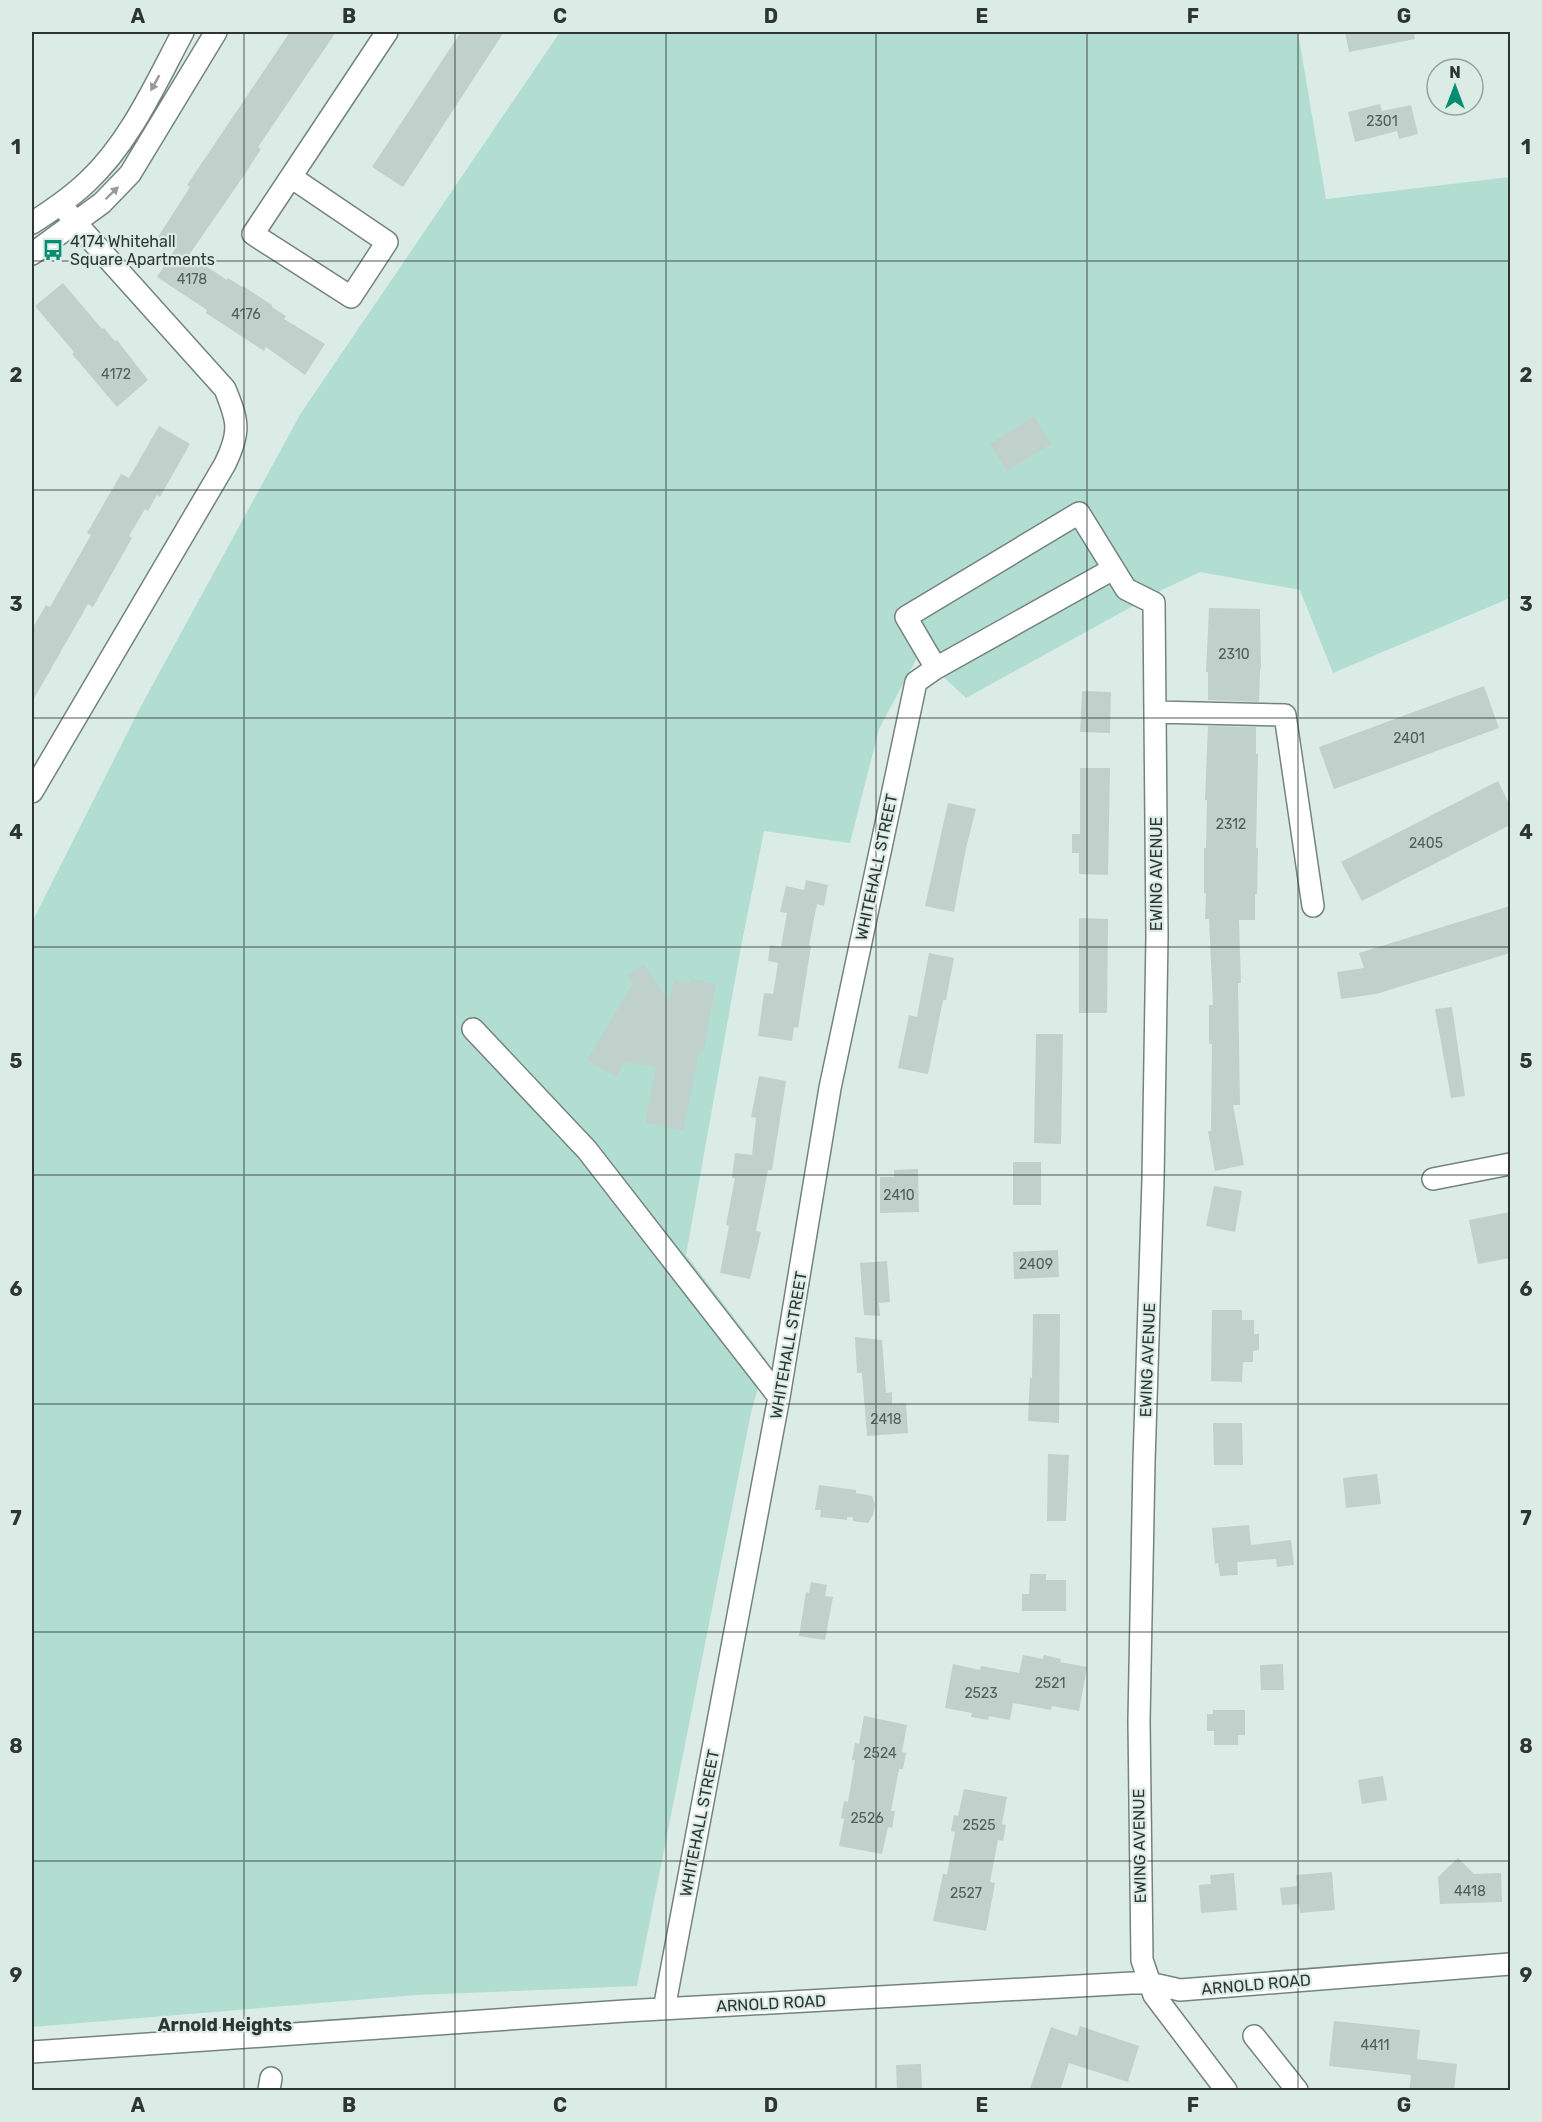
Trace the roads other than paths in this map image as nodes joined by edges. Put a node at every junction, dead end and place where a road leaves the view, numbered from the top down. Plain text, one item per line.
1 (183, 32) edge
2 (216, 32) edge
3 (387, 32) edge
4 (291, 177) junction
5 (62, 204) junction
6 (75, 222) junction
7 (32, 223) edge
8 (32, 254) edge
9 (1113, 569) junction
10 (936, 668) junction
11 (1155, 712) junction
12 (32, 792) edge
13 (1313, 906) dead end
14 (473, 1029) dead end
15 (1510, 1164) edge
16 (1433, 1179) dead end
17 (779, 1397) junction
18 (1510, 1964) edge
19 (1149, 1983) junction
20 (664, 2009) junction
21 (1254, 2036) dead end
22 (32, 2052) edge
23 (1226, 2091) edge
24 (1297, 2091) edge

1 -> 5 street
6 -> 2 street
3 - 4 street
4 - 4 street
5 - 6 street
5 - 7 street
6 - 8 street
6 - 12 street
9 - 10 street
9 - 10 street
9 - 11 street, EWING AVENUE
10 - 17 street, WHITEHALL STREET
11 - 13 street
11 - 19 street, EWING AVENUE
14 - 17 street
15 - 16 street
17 - 20 street, WHITEHALL STREET
18 - 19 street, ARNOLD ROAD
19 - 20 street, ARNOLD ROAD
19 - 23 street, EWING AVENUE
20 - 22 street, ARNOLD ROAD
21 - 24 street

